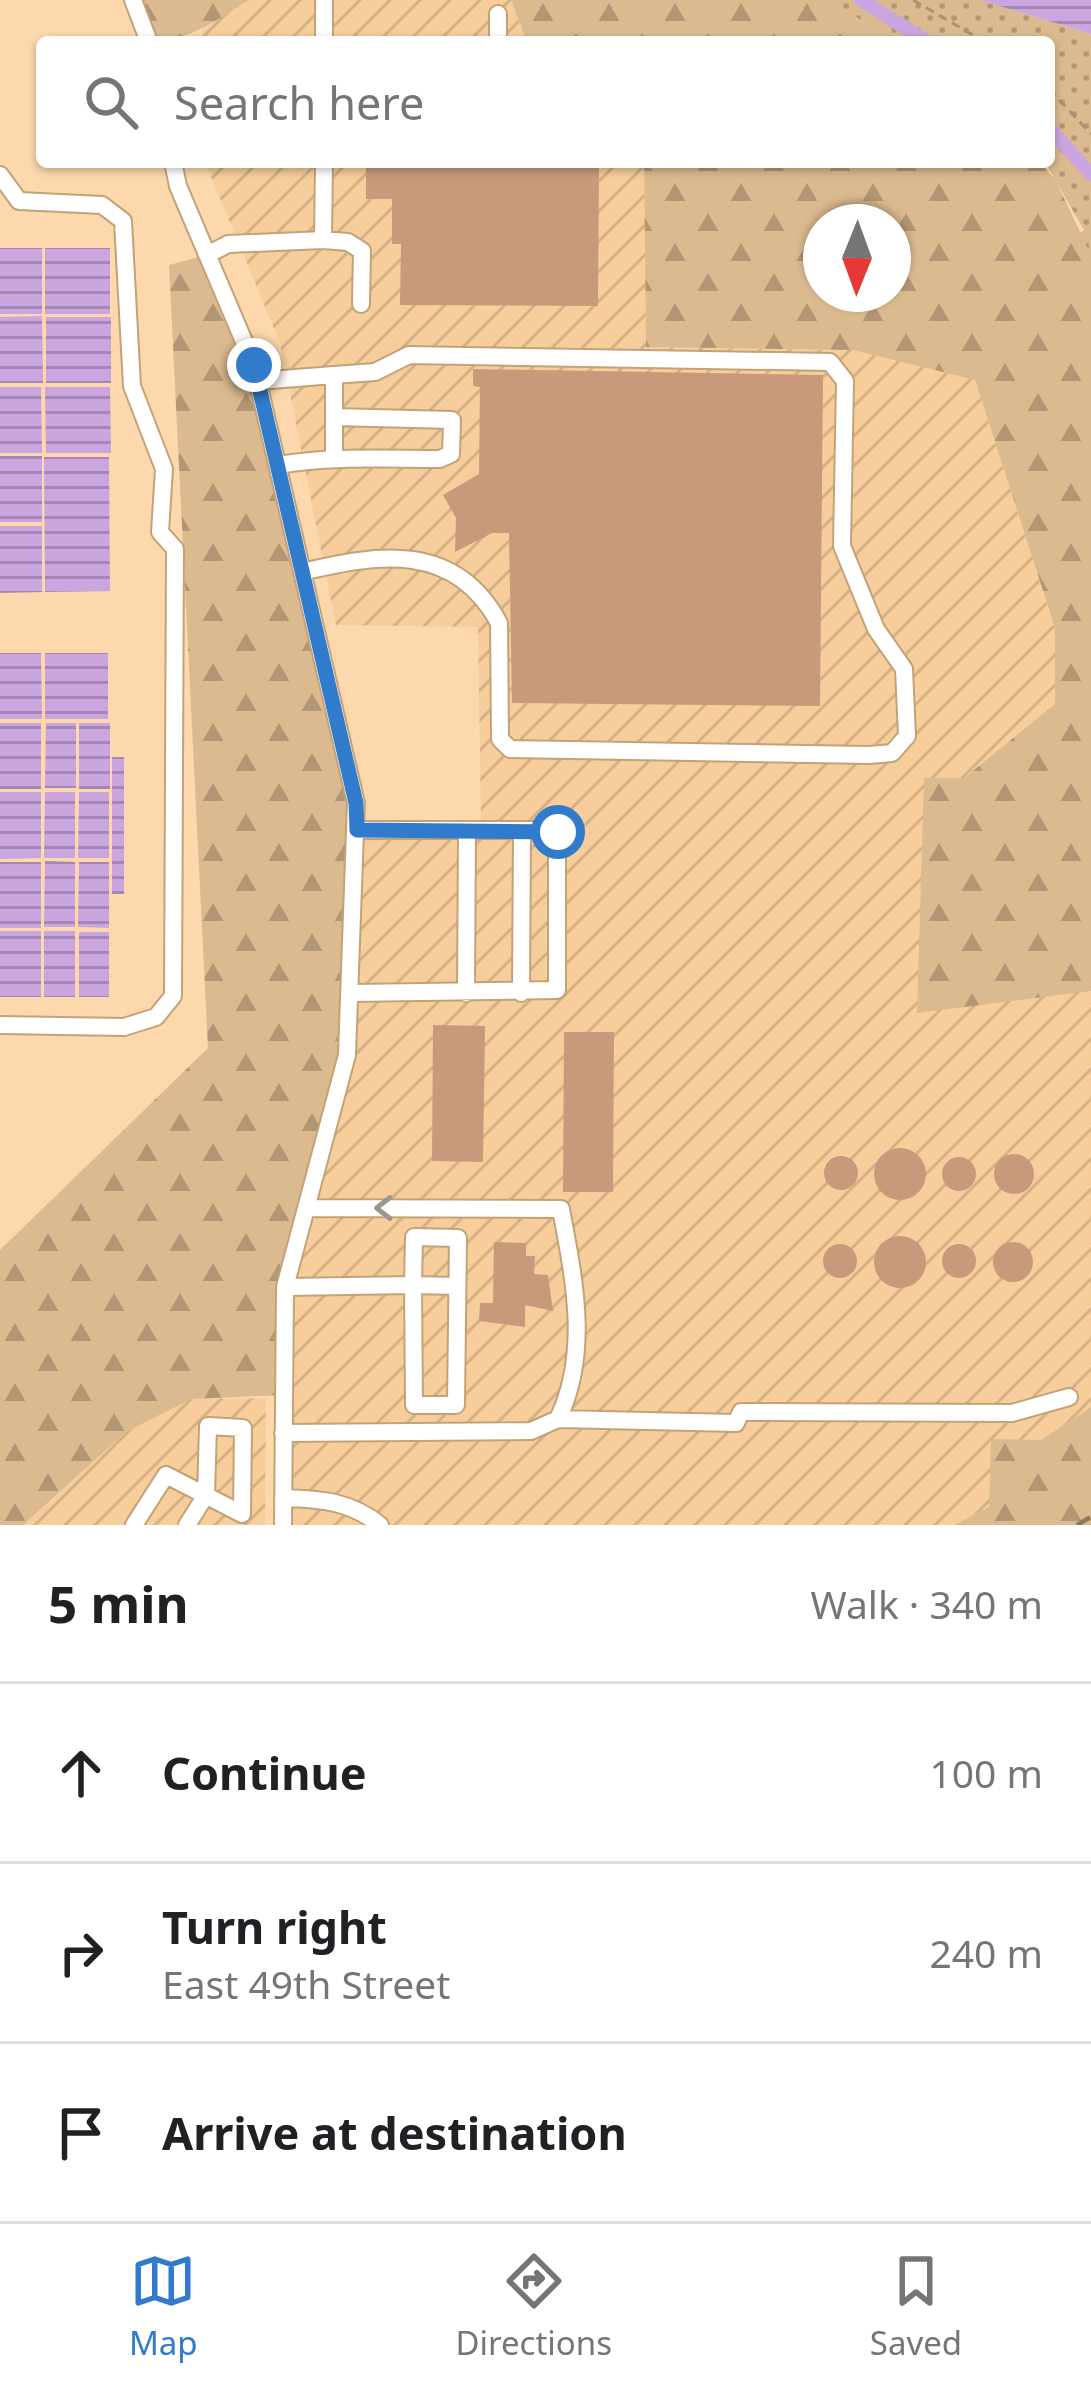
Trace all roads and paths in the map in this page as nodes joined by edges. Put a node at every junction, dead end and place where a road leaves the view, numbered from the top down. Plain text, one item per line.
1 (133, 0) edge
2 (324, 0) edge
3 (913, 0) edge
4 (498, 14) dead end
5 (147, 36) edge
6 (324, 36) edge
7 (498, 36) edge
8 (975, 36) edge
9 (1055, 95) edge
10 (1091, 134) edge
11 (175, 168) edge
12 (324, 168) edge
13 (0, 175) edge
14 (323, 240) junction
15 (208, 255) junction
16 (361, 304) dead end
17 (334, 375) junction
18 (258, 381) junction
19 (334, 418) junction
20 (334, 458) junction
21 (278, 465) junction
22 (302, 572) junction
23 (357, 830) junction
24 (467, 830) junction
25 (522, 830) junction
26 (351, 993) junction
27 (466, 993) junction
28 (521, 993) junction
29 (0, 1024) edge
30 (306, 1208) junction
31 (413, 1286) junction
32 (457, 1286) junction
33 (285, 1287) junction
34 (1069, 1397) dead end
35 (557, 1419) junction
36 (283, 1433) junction
37 (206, 1495) junction
38 (283, 1498) junction
39 (134, 1525) edge
40 (188, 1525) edge
41 (283, 1525) edge
42 (380, 1525) edge

1 - 5 street
2 - 6 street
3 - 8 path
4 - 7 street
9 - 10 path
11 - 15 street
12 - 14 street
13 - 29 street
14 - 15 street
14 - 16 street
15 - 18 street
17 - 18 street
17 - 19 street
17 - 22 street
18 - 21 street
19 - 20 street
19 - 20 street
20 - 21 street
21 - 22 street
22 - 23 street
23 - 24 street
23 - 26 street
24 - 25 street
24 - 27 street
25 - 28 street
25 - 28 street
26 - 27 street
26 - 30 street
27 - 28 street
30 - 33 street
35 -> 30 street
31 - 32 street
31 - 32 street
31 - 32 street
31 - 33 street
33 - 36 street
34 - 35 street
35 - 36 street
36 - 38 street
37 - 37 street
37 - 39 street
37 - 40 street
38 - 41 street
38 - 42 street

